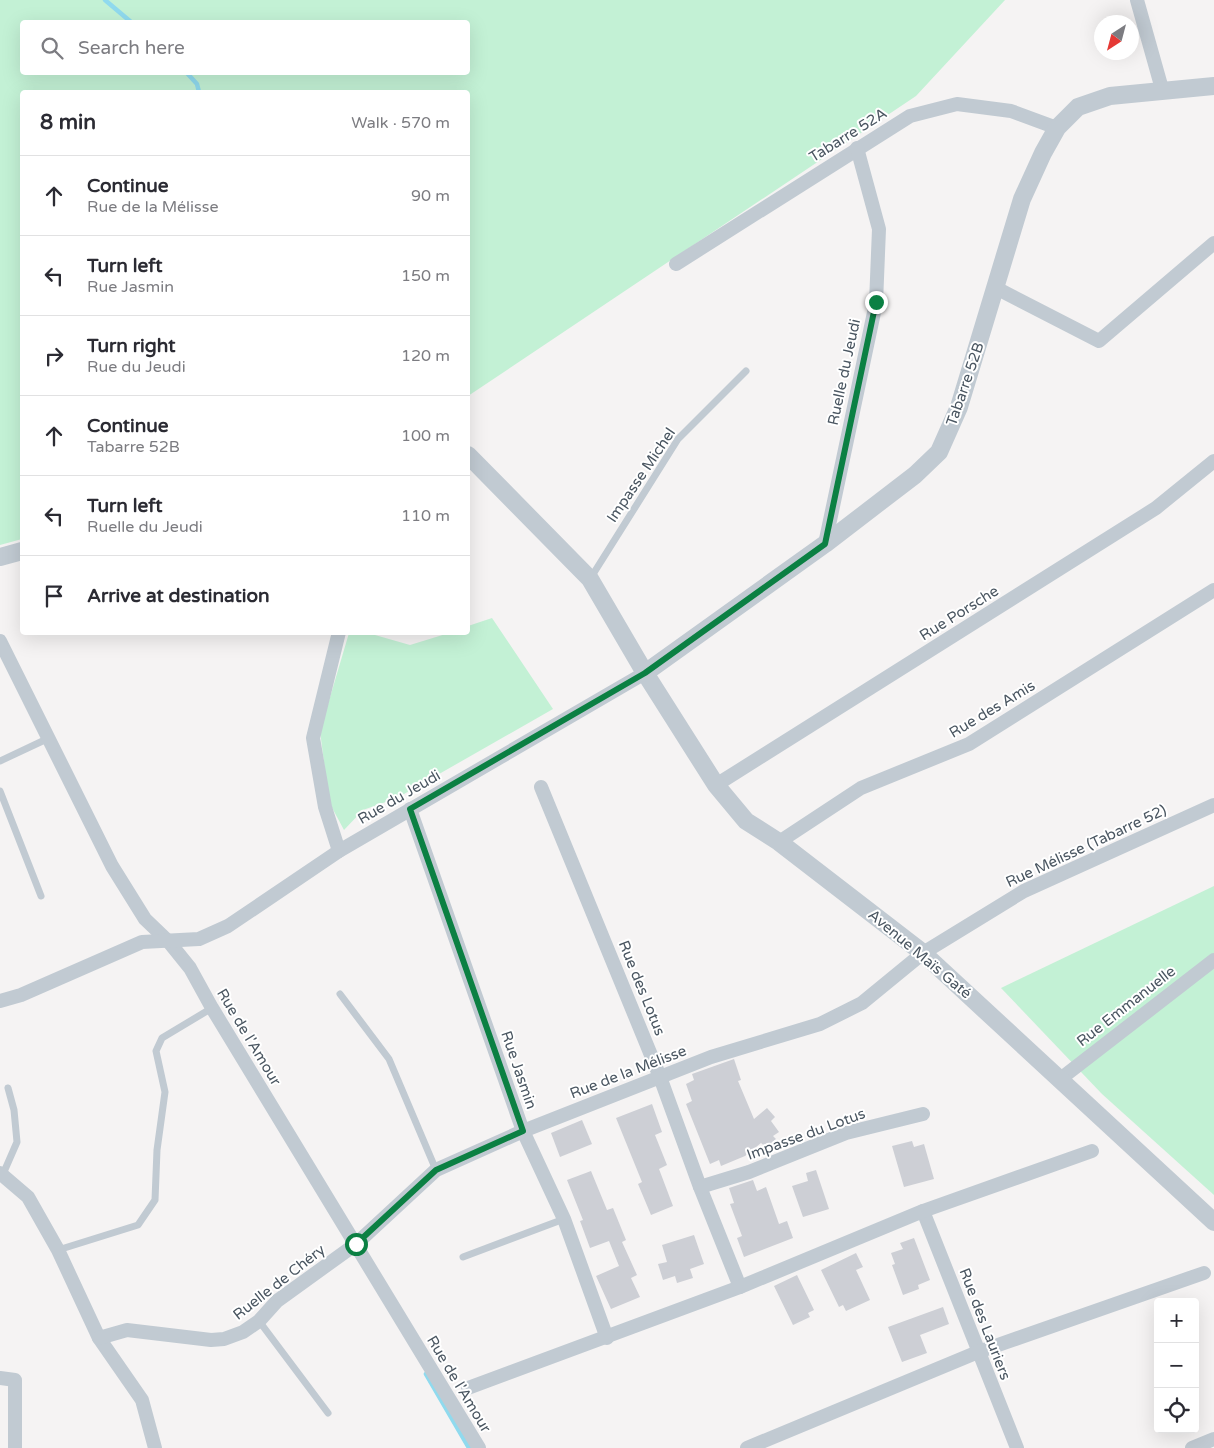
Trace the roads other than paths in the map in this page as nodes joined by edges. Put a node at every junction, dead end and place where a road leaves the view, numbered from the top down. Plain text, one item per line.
1 (1137, 0) edge
2 (1214, 86) edge
3 (1162, 90) junction
4 (1057, 128) junction
5 (857, 148) junction
6 (1214, 243) edge
7 (676, 264) dead end
8 (996, 288) junction
9 (746, 371) dead end
10 (470, 457) edge
11 (1214, 461) edge
12 (825, 544) junction
13 (20, 552) edge
14 (0, 557) edge
15 (590, 579) junction
16 (1214, 590) edge
17 (338, 635) edge
18 (0, 641) edge
19 (5, 660) edge
20 (645, 673) junction
21 (49, 738) junction
22 (0, 761) edge
23 (716, 785) junction
24 (542, 787) dead end
25 (0, 791) edge
26 (1214, 805) edge
27 (410, 809) junction
28 (779, 842) junction
29 (339, 851) junction
30 (41, 896) dead end
31 (169, 942) junction
32 (922, 953) junction
33 (1214, 960) edge
34 (340, 994) dead end
35 (0, 1001) edge
36 (212, 1008) junction
37 (660, 1077) junction
38 (1059, 1080) junction
39 (8, 1088) dead end
40 (924, 1114) dead end
41 (523, 1131) junction
42 (1092, 1151) dead end
43 (436, 1170) junction
44 (1, 1174) edge
45 (700, 1187) junction
46 (923, 1211) junction
47 (564, 1219) junction
48 (1214, 1222) edge
49 (356, 1244) junction
50 (58, 1250) junction
51 (463, 1257) dead end
52 (1204, 1272) dead end
53 (740, 1287) junction
54 (259, 1321) junction
55 (99, 1338) junction
56 (607, 1338) junction
57 (978, 1352) junction
58 (0, 1378) edge
59 (468, 1388) dead end
60 (328, 1413) dead end
61 (1214, 1439) edge
62 (15, 1448) edge
63 (155, 1448) edge
64 (479, 1448) edge
65 (748, 1448) edge
66 (1017, 1448) edge
67 (1192, 1448) edge

1 - 3 street
2 - 3 street, Tabarre 52B
3 - 4 street, Tabarre 52B
4 - 5 street, Tabarre 52A
4 - 8 street, Tabarre 52B
5 - 7 street, Tabarre 52A
5 - 12 street, Ruelle du Jeudi
6 - 8 street
8 - 12 street, Tabarre 52B
9 - 15 lane, Impasse Michel
10 - 15 street, Avenue Maïs Gaté
11 - 23 street, Rue Porsche
12 - 20 street, Tabarre 52B
13 - 14 street
15 - 20 street, Avenue Maïs Gaté
16 - 28 street, Rue des Amis
17 - 29 street
18 - 19 street, Rue de l'Amour
19 - 21 street, Rue de l'Amour
20 - 23 street, Avenue Maïs Gaté
20 - 27 street, Rue du Jeudi
21 - 22 lane
21 - 31 street, Rue de l'Amour
23 - 28 street, Avenue Maïs Gaté
24 - 37 street, Rue des Lotus
25 - 30 lane
26 - 32 street, Rue Mélisse (Tabarre 52)
27 - 29 street, Rue du Jeudi
27 - 41 street, Rue Jasmin
28 - 32 street, Avenue Maïs Gaté
29 - 31 street, Rue du Jeudi
31 - 35 street, Rue du Jeudi
31 - 36 street, Rue de l'Amour
32 - 37 street, Rue de la Mélisse
32 - 38 street, Avenue Maïs Gaté
33 - 38 street, Rue Emmanuelle
34 - 43 lane
36 - 49 street, Rue de l'Amour
36 - 50 lane
37 - 41 street, Rue de la Mélisse
37 - 45 street, Rue des Lotus
38 - 48 street, Avenue Maïs Gaté
39 - 44 lane
40 - 45 street, Impasse du Lotus
41 - 43 street, Rue de la Mélisse
41 - 47 street, Rue Jasmin
42 - 46 street
43 - 49 street, Rue de la Mélisse
44 - 50 street
45 - 53 street, Rue des Lotus
46 - 53 street
46 - 57 street, Rue des Lauriers
47 - 51 lane
47 - 56 street, Rue Jasmin
49 - 54 street, Ruelle de Chéry
49 - 64 street, Rue de l'Amour
50 - 55 street
52 - 57 street
53 - 56 street
54 - 55 street, Ruelle de Chéry
54 - 60 lane
55 - 63 street
56 - 59 street
57 - 65 street
57 - 66 street, Rue des Lauriers
58 - 62 street
61 - 67 street

